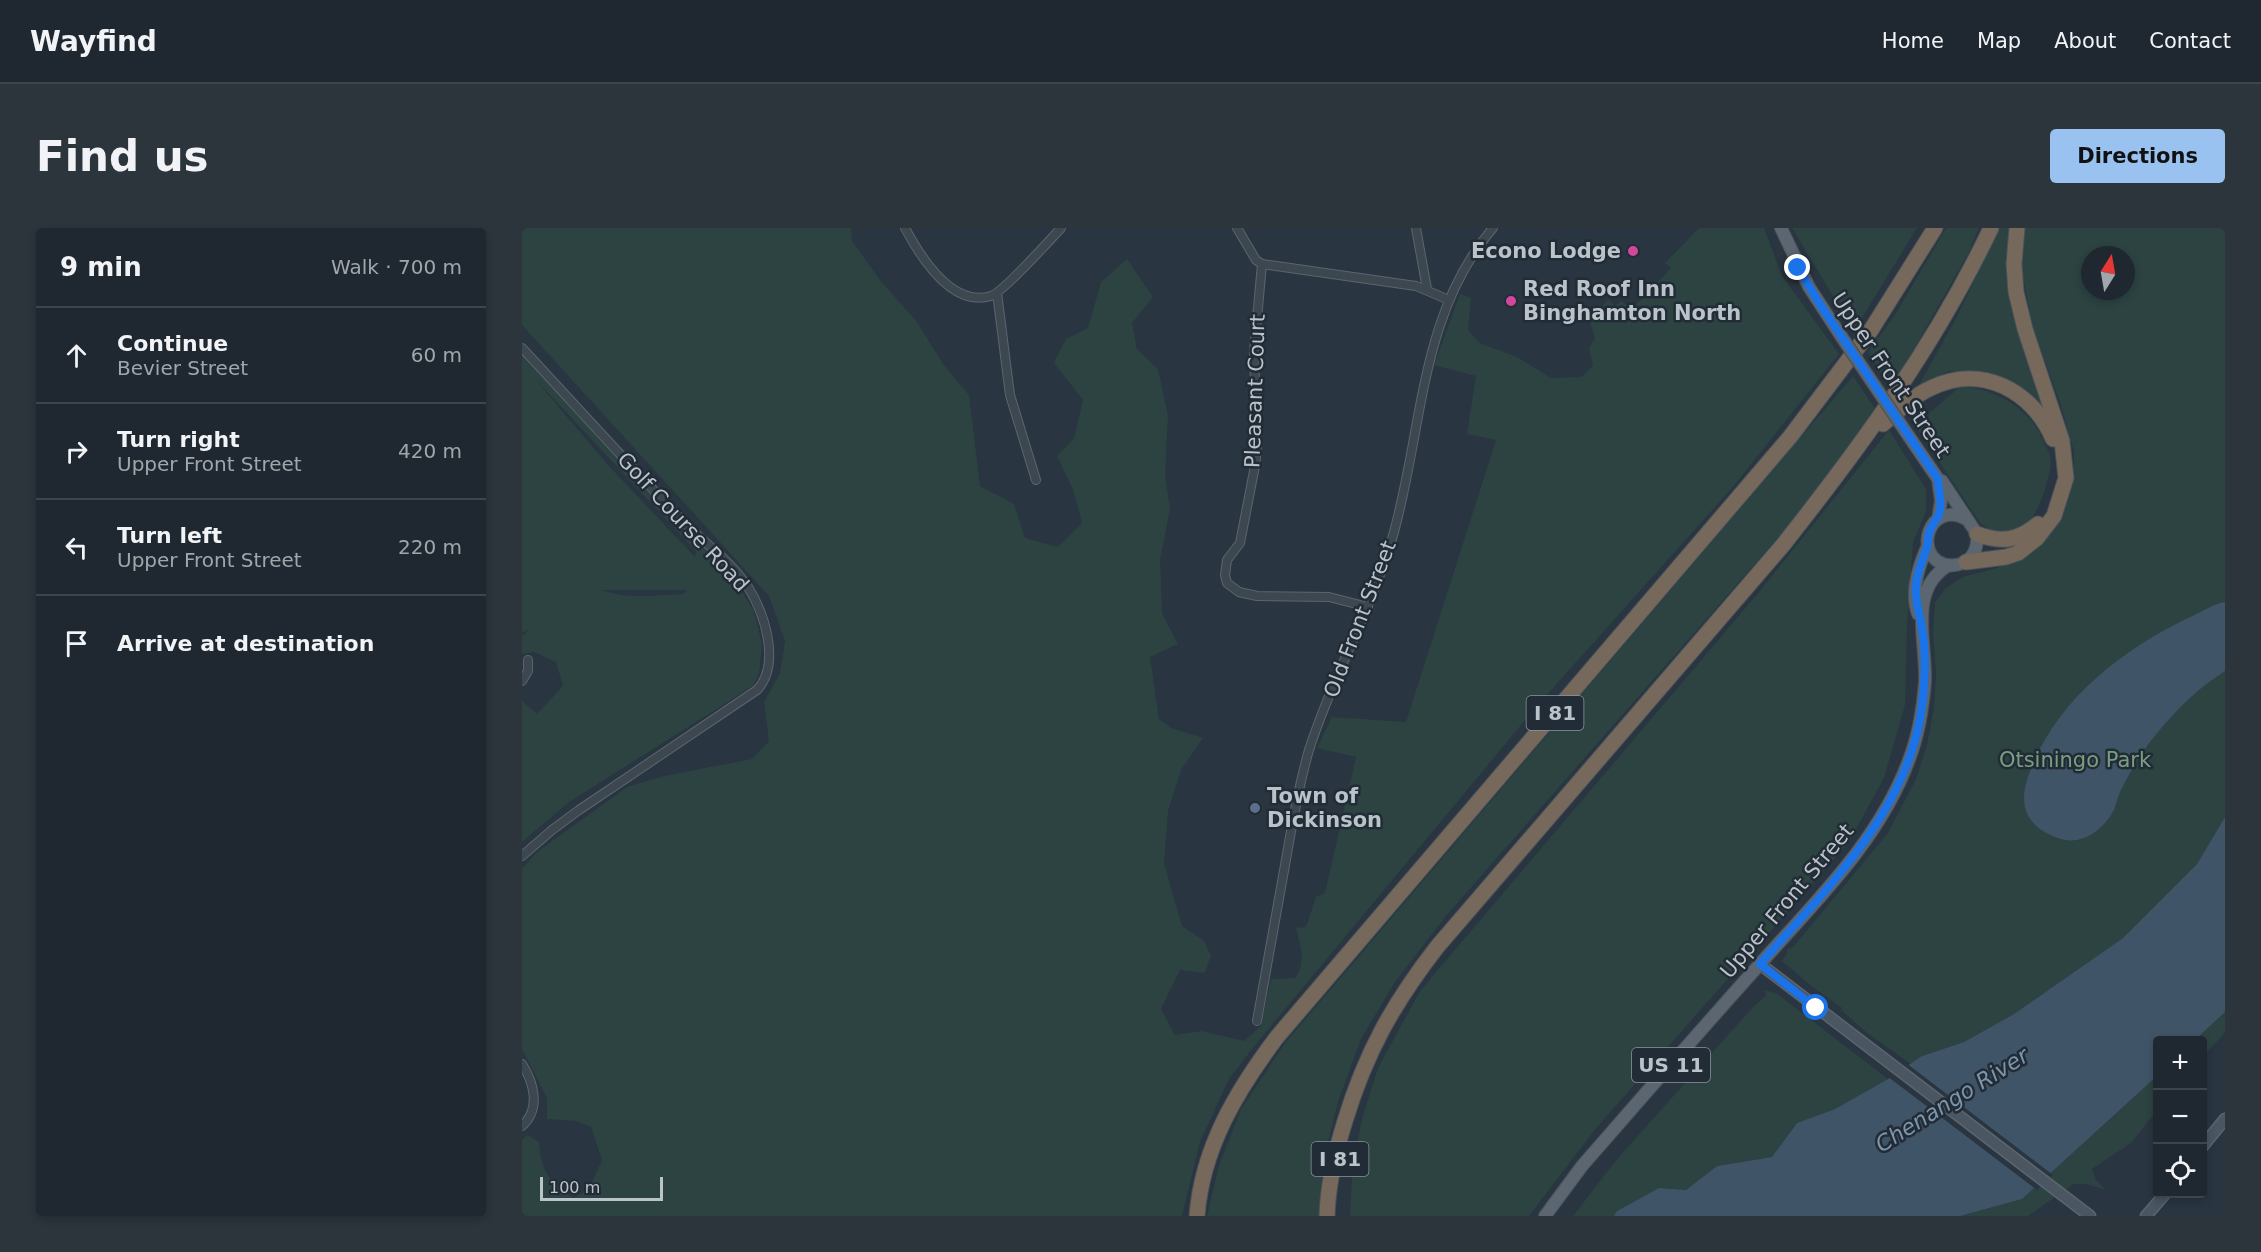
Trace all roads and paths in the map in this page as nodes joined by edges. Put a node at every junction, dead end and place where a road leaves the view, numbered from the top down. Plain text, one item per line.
1 (905, 228) edge
2 (1061, 228) edge
3 (1237, 228) edge
4 (1416, 228) edge
5 (1494, 228) edge
6 (1781, 228) edge
7 (1926, 228) edge
8 (1935, 228) edge
9 (1991, 228) edge
10 (2017, 228) edge
11 (1262, 264) junction
12 (1904, 279) junction
13 (1427, 289) junction
14 (998, 293) junction
15 (1449, 300) junction
16 (522, 348) edge
17 (1863, 442) junction
18 (1938, 479) junction
19 (1036, 480) dead end
20 (1938, 519) junction
21 (1966, 519) junction
22 (1977, 534) junction
23 (1928, 545) junction
24 (1966, 562) junction
25 (1949, 566) junction
26 (1368, 607) junction
27 (1921, 617) junction
28 (528, 660) dead end
29 (522, 681) edge
30 (522, 856) edge
31 (1760, 964) junction
32 (1257, 1021) dead end
33 (522, 1064) edge
34 (1350, 1104) junction
35 (2225, 1119) edge
36 (522, 1126) edge
37 (2204, 1144) edge
38 (2161, 1198) edge
39 (1197, 1213) edge
40 (1327, 1216) edge
41 (1336, 1216) edge
42 (1545, 1216) edge
43 (2090, 1216) edge
44 (2146, 1216) edge

1 - 14 street
2 - 14 street
3 - 11 street
4 - 13 street
5 - 15 street, Old Front Street
6 - 18 main road, Upper Front Street, bridge
7 - 12 highway
8 - 12 highway, I 81
9 - 17 highway, I 81
10 - 24 highway
11 - 13 street
11 - 26 street, Pleasant Court
12 - 39 highway, I 81
13 - 15 street
14 - 19 street
15 - 26 street, Old Front Street
16 - 30 street, Golf Course Road
17 - 22 highway
17 - 34 highway, I 81
18 - 20 main road, Upper Front Street / US 11
18 - 21 main road, Upper Front Street
20 - 21 main road
20 - 23 main road, Upper Front Street / US 11
21 - 22 main road, Upper Front Street
22 - 24 main road
23 - 25 main road
23 - 27 main road, Upper Front Street / US 11
24 - 25 main road
25 - 27 main road, Upper Front Street / US 11
26 - 32 street, Old Front Street
27 - 31 main road, Upper Front Street / US 11
28 - 29 street
31 - 42 main road, Upper Front Street / US 11
31 - 43 main road
33 - 36 street
34 - 40 highway
34 - 41 highway, I 81
35 - 37 main road
38 - 44 main road

